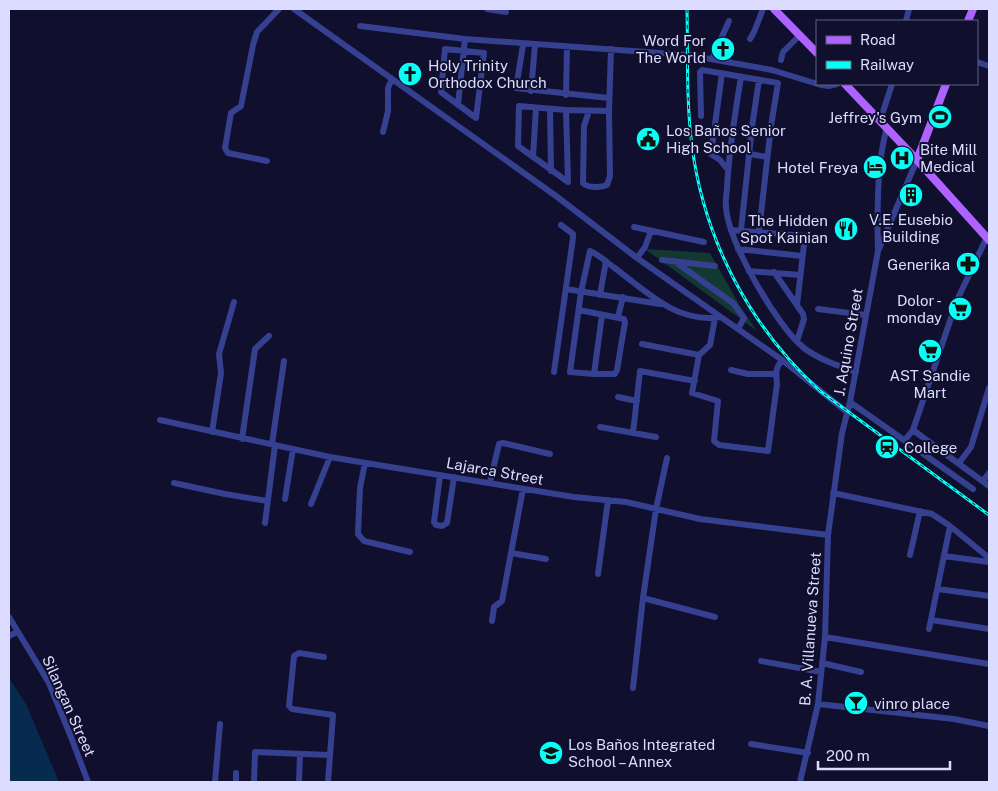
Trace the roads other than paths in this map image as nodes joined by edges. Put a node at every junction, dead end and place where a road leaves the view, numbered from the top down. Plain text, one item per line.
1 (279, 9) edge
2 (294, 9) edge
3 (488, 9) edge
4 (763, 9) edge
5 (774, 9) edge
6 (506, 12) dead end
7 (729, 21) dead end
8 (360, 26) dead end
9 (800, 35) junction
10 (465, 39) junction
11 (750, 39) dead end
12 (523, 44) junction
13 (536, 45) junction
14 (567, 46) junction
15 (610, 49) junction
16 (464, 50) junction
17 (816, 52) edge
18 (712, 59) junction
19 (781, 60) dead end
20 (722, 73) junction
21 (741, 77) junction
22 (392, 79) junction
23 (759, 80) junction
24 (816, 84) edge
25 (846, 85) edge
26 (892, 85) edge
27 (946, 85) edge
28 (531, 91) junction
29 (566, 95) junction
30 (609, 98) junction
31 (458, 104) junction
32 (536, 108) junction
33 (550, 109) junction
34 (566, 110) junction
35 (588, 111) junction
36 (609, 111) junction
37 (701, 116) dead end
38 (880, 121) junction
39 (887, 128) junction
40 (383, 132) dead end
41 (750, 154) junction
42 (533, 157) junction
43 (767, 157) junction
44 (917, 160) junction
45 (267, 161) dead end
46 (728, 170) junction
47 (551, 171) junction
48 (561, 226) dead end
49 (634, 227) dead end
50 (731, 230) junction
51 (741, 230) junction
52 (759, 231) junction
53 (651, 232) junction
54 (988, 239) edge
55 (704, 242) dead end
56 (738, 249) junction
57 (878, 251) junction
58 (802, 256) junction
59 (637, 258) junction
60 (662, 260) dead end
61 (606, 261) junction
62 (674, 261) junction
63 (715, 266) dead end
64 (749, 271) junction
65 (774, 272) junction
66 (800, 275) junction
67 (566, 289) junction
68 (581, 292) junction
69 (600, 295) junction
70 (959, 296) tunnel mouth
71 (623, 297) junction
72 (234, 302) dead end
73 (661, 304) junction
74 (797, 305) junction
75 (818, 309) dead end
76 (578, 310) junction
77 (602, 315) junction
78 (866, 315) junction
79 (618, 317) junction
80 (718, 317) junction
81 (951, 318) tunnel mouth
82 (738, 329) junction
83 (269, 336) dead end
84 (797, 341) junction
85 (642, 344) dead end
86 (699, 355) junction
87 (782, 360) junction
88 (284, 361) dead end
89 (731, 370) dead end
90 (554, 372) dead end
91 (856, 372) junction
92 (594, 374) junction
93 (775, 374) junction
94 (694, 381) junction
95 (989, 390) edge
96 (618, 397) dead end
97 (637, 401) junction
98 (850, 402) junction
99 (848, 412) junction
100 (160, 420) dead end
101 (600, 427) dead end
102 (913, 430) junction
103 (212, 432) junction
104 (633, 433) junction
105 (656, 437) dead end
106 (242, 438) junction
107 (905, 440) junction
108 (274, 444) junction
109 (293, 449) junction
110 (550, 454) dead end
111 (330, 457) junction
112 (667, 458) dead end
113 (365, 463) junction
114 (958, 463) junction
115 (989, 472) edge
116 (440, 475) junction
117 (454, 477) junction
118 (982, 481) junction
119 (490, 482) junction
120 (174, 483) dead end
121 (989, 486) edge
122 (523, 489) junction
123 (973, 489) dead end
124 (833, 493) junction
125 (285, 499) dead end
126 (608, 500) junction
127 (267, 501) junction
128 (311, 504) dead end
129 (656, 509) junction
130 (920, 511) junction
131 (265, 523) dead end
132 (950, 526) junction
133 (828, 535) junction
134 (410, 552) dead end
135 (510, 553) junction
136 (910, 555) dead end
137 (944, 556) junction
138 (546, 559) dead end
139 (989, 560) edge
140 (598, 574) dead end
141 (938, 589) junction
142 (989, 596) edge
143 (642, 598) junction
144 (9, 617) edge
145 (715, 617) dead end
146 (932, 620) junction
147 (492, 621) dead end
148 (929, 629) dead end
149 (989, 629) edge
150 (18, 632) junction
151 (9, 636) edge
152 (825, 637) junction
153 (324, 657) dead end
154 (761, 661) dead end
155 (822, 663) junction
156 (989, 664) edge
157 (821, 672) junction
158 (861, 672) dead end
159 (633, 688) dead end
160 (818, 704) junction
161 (220, 724) dead end
162 (989, 726) edge
163 (751, 744) dead end
164 (300, 754) junction
165 (808, 754) junction
166 (329, 755) junction
167 (236, 773) dead end
168 (88, 782) edge
169 (215, 782) edge
170 (236, 782) edge
171 (254, 782) edge
172 (299, 782) edge
173 (328, 782) edge
174 (800, 782) edge

1 - 45 street
2 - 22 street
3 - 6 street
4 - 11 street
5 - 9 main road
7 - 18 street
8 - 10 street
9 - 17 main road
9 - 19 street
10 - 12 street
10 - 16 street
12 - 13 street
12 - 28 street
13 - 14 street
13 - 28 street
14 - 15 street
14 - 29 street
15 - 18 street
15 - 30 street
16 - 31 street
16 - 31 street
16 - 31 street
18 - 24 street
20 - 21 street
20 - 37 street
20 - 46 street
21 - 23 street
21 - 46 street
22 - 40 street
22 - 59 street
23 - 41 street
23 - 43 street
25 - 38 main road
26 - 38 street
27 - 44 main road
28 - 29 street
29 - 30 street
30 - 36 street
32 - 33 street
32 - 42 street
32 - 42 street
33 - 34 street
33 - 47 street
34 - 35 street
34 - 47 street
35 - 36 street
35 - 36 street
38 - 39 main road
39 - 44 main road
39 - 57 street
41 - 43 street
41 - 51 street
42 - 47 street
43 - 52 street
44 - 54 main road
44 - 57 street, J. Aquino Street
46 - 50 street
48 - 67 street
49 - 53 street
50 - 51 street
50 - 56 street
51 - 52 street
52 - 58 street
53 - 55 street
53 - 59 street
54 - 70 street
56 - 58 street
56 - 64 street
57 - 78 street, J. Aquino Street
58 - 66 street
59 - 80 street
60 - 62 street
61 - 68 street
61 - 69 street
61 - 73 street
62 - 63 street
62 - 82 street
64 - 65 street
64 - 84 street
65 - 66 street
65 - 74 street
66 - 74 street
67 - 68 street
67 - 90 street
68 - 69 street
68 - 76 street
69 - 71 street
71 - 73 street
71 - 79 street
72 - 103 street
73 - 80 street
74 - 84 street
75 - 78 street
76 - 77 street
76 - 92 street
77 - 79 street
77 - 92 street
78 - 91 street, J. Aquino Street
79 - 92 street
80 - 82 street
80 - 86 street
81 - 102 street
82 - 87 street
83 - 106 street
84 - 91 street
85 - 86 street
86 - 94 street
87 - 93 street
87 - 99 street
88 - 108 street
89 - 93 street
91 - 98 street, J. Aquino Street
93 - 94 street
94 - 97 street
95 - 114 street
96 - 97 street
97 - 104 street
98 - 99 street, J. Aquino Street
98 - 107 street
99 - 124 street, J. Aquino Street
100 - 103 street, Lajarca Street
101 - 104 street
102 - 107 street
102 - 114 street
103 - 106 street, Lajarca Street
104 - 105 street
106 - 108 street, Lajarca Street
107 - 123 street
108 - 109 street, Lajarca Street
108 - 127 street
109 - 111 street, Lajarca Street
109 - 125 street
110 - 119 street
111 - 113 street, Lajarca Street
111 - 128 street
112 - 129 street
113 - 116 street, Lajarca Street
113 - 134 street
114 - 118 street
115 - 118 street
116 - 117 street, Lajarca Street
116 - 117 street
117 - 119 street, Lajarca Street
118 - 121 street
119 - 122 street, Lajarca Street
120 - 127 street
122 - 126 street, Lajarca Street
122 - 135 street
124 - 130 street
124 - 133 street, J. Aquino Street
126 - 129 street, Lajarca Street
126 - 140 street
127 - 131 street
129 - 133 street, Lajarca Street
129 - 143 street
130 - 132 street
130 - 136 street
132 - 137 street
132 - 139 street
133 - 152 street, B. A. Villanueva Street
135 - 138 street
135 - 147 street
137 - 139 street
137 - 141 street
141 - 142 street
141 - 146 street
143 - 145 street
143 - 159 street
144 - 150 street, Silangan Street
146 - 148 street
146 - 149 street
150 - 151 street
150 - 168 street, Silangan Street
152 - 155 street, B. A. Villanueva Street
152 - 156 street
153 - 166 street
154 - 157 street
155 - 157 street, B. A. Villanueva Street
155 - 158 street
157 - 160 street, B. A. Villanueva Street
160 - 162 street
160 - 165 street, B. A. Villanueva Street
161 - 169 street
163 - 165 street
164 - 166 street
164 - 171 street
164 - 172 street
165 - 174 street, B. A. Villanueva Street
166 - 173 street
167 - 170 street

